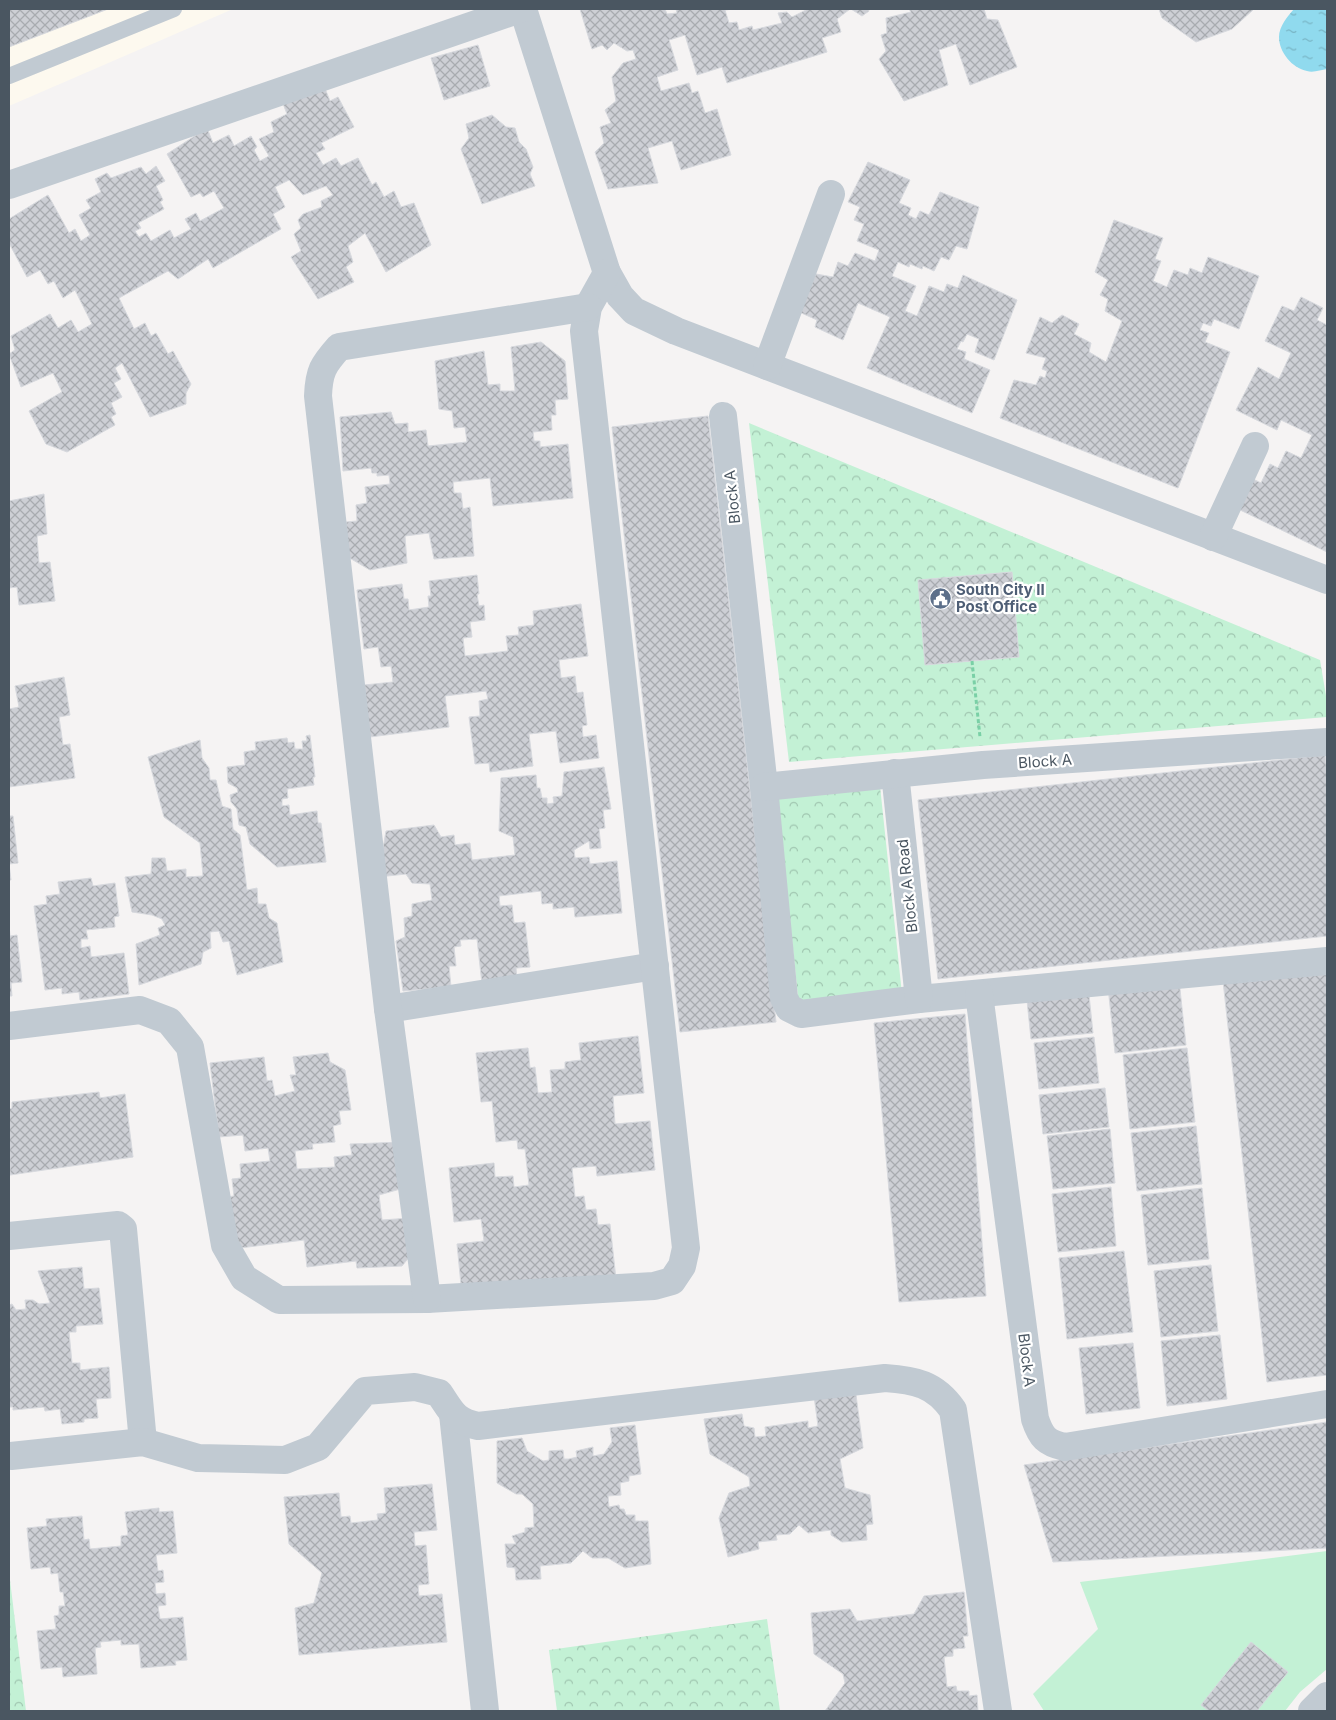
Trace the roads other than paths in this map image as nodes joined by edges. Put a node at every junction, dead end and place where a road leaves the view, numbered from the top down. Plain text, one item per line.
1 (174, 9) edge
2 (521, 9) edge
3 (9, 76) edge
4 (9, 185) edge
5 (831, 194) dead end
6 (607, 272) junction
7 (588, 308) junction
8 (767, 366) junction
9 (723, 416) dead end
10 (1255, 446) dead end
11 (1213, 537) junction
12 (1327, 580) edge
13 (1327, 742) edge
14 (895, 773) junction
15 (764, 786) junction
16 (1327, 961) edge
17 (655, 966) junction
18 (979, 994) junction
19 (919, 999) junction
20 (388, 1009) junction
21 (9, 1026) edge
22 (9, 1236) edge
23 (427, 1299) junction
24 (1327, 1404) edge
25 (453, 1414) junction
26 (144, 1442) junction
27 (11, 1456) dead end
28 (1327, 1696) edge
29 (485, 1711) edge
30 (998, 1711) edge
31 (1312, 1711) edge

1 - 3 lane
2 - 4 street
2 - 6 street
5 - 8 street
6 - 7 street
6 - 8 street
7 - 17 street
7 - 20 street
8 - 11 street
9 - 15 street, Block A
10 - 11 street
11 - 12 street
13 - 14 street, Block A
14 - 15 street, Block A
14 - 19 street, Block A Road
15 - 19 street, Block A
16 - 18 street, Block A
17 - 20 street
17 - 23 street
18 - 19 street, Block A
18 - 24 street, Block A
20 - 23 street
21 - 23 street
22 - 26 street
25 - 26 street
25 - 29 street
25 - 30 street
26 - 27 street
28 - 31 street

